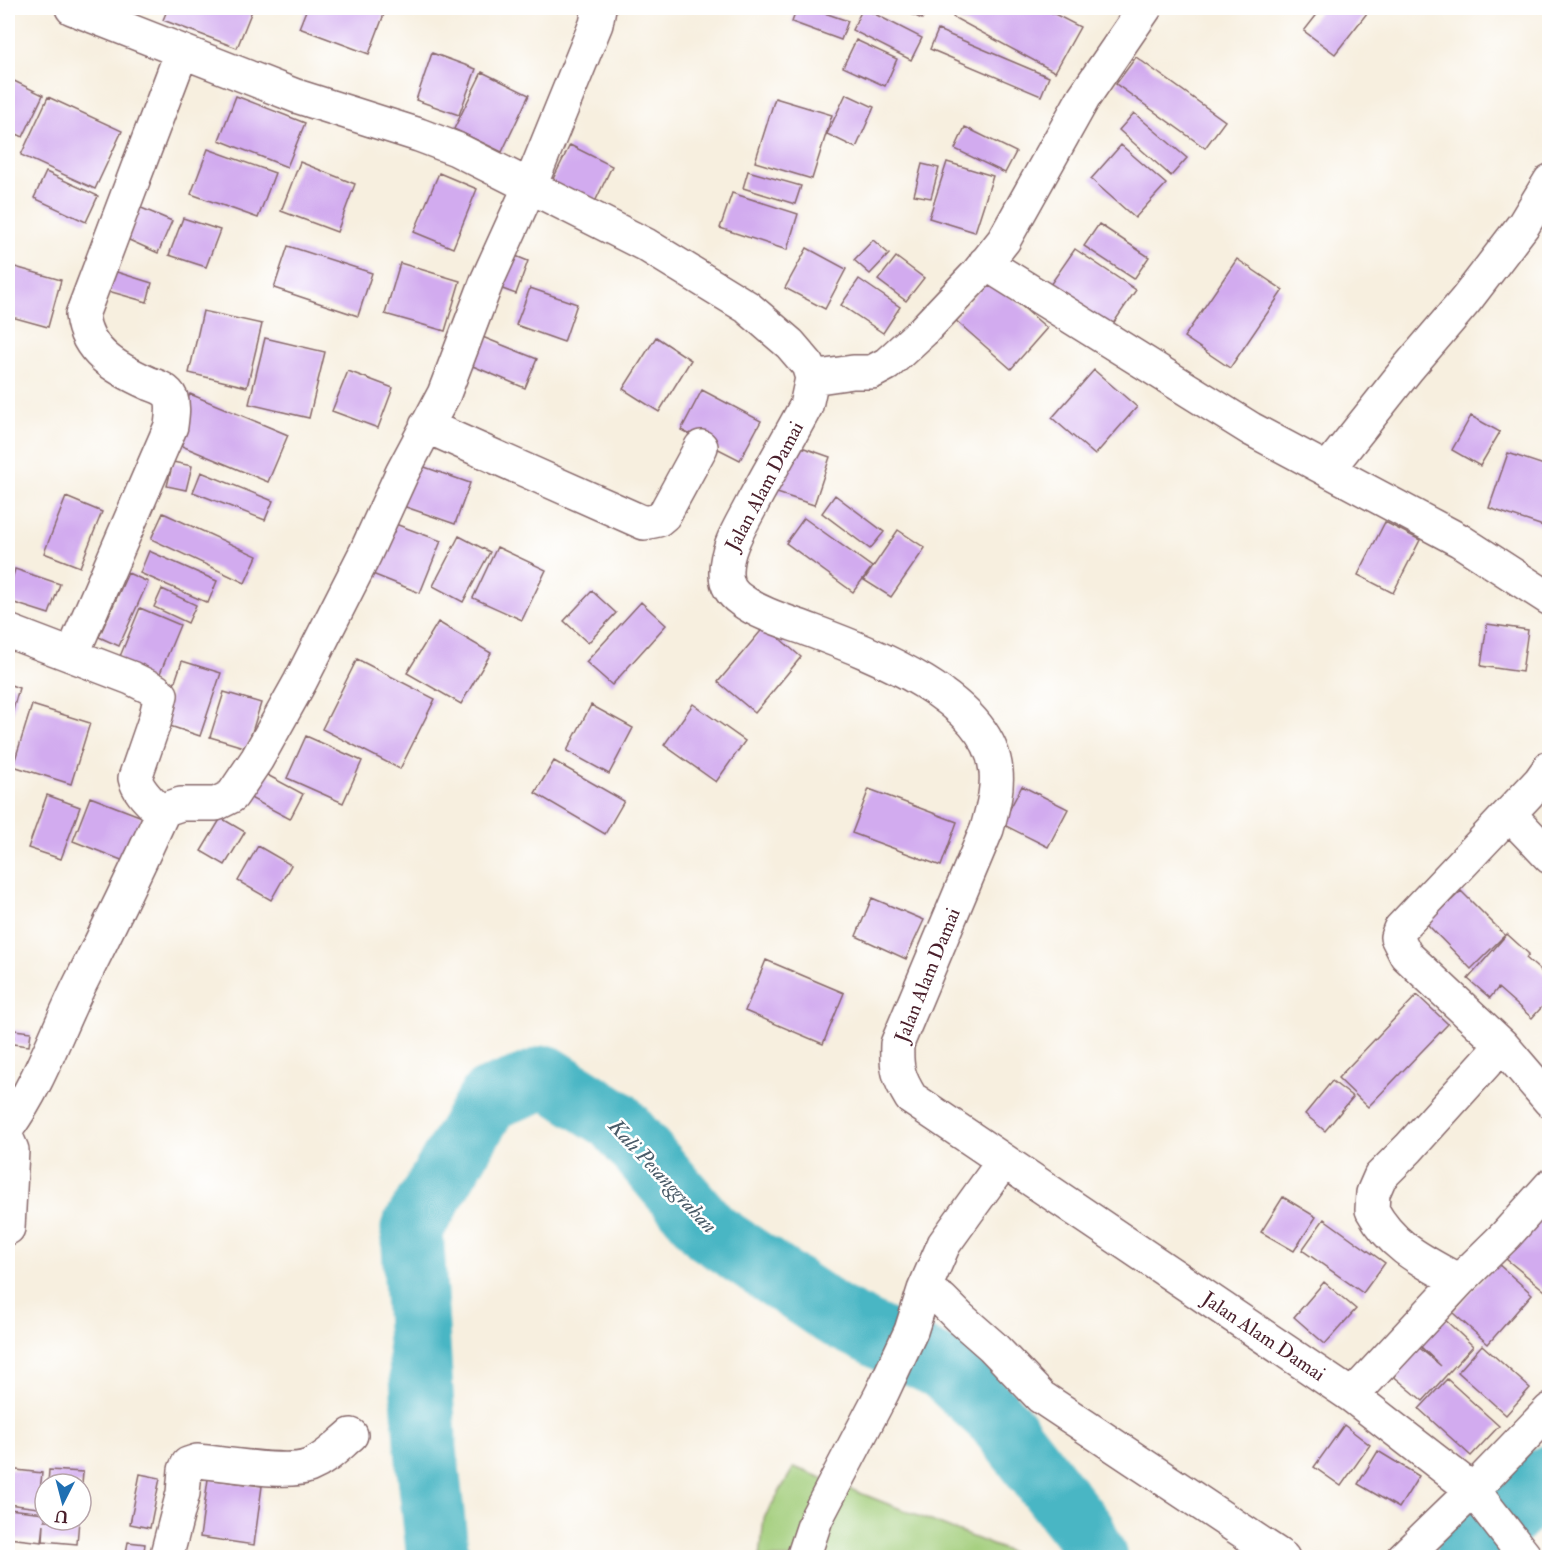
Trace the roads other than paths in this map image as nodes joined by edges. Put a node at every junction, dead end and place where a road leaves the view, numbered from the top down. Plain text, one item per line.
1 (72, 8) edge
2 (599, 8) edge
3 (1136, 9) edge
4 (182, 51) junction
5 (1550, 181) edge
6 (530, 186) junction
7 (985, 263) junction
8 (812, 383) junction
9 (426, 426) junction
10 (702, 447) dead end
11 (1328, 469) junction
12 (1550, 599) edge
13 (8, 631) edge
14 (72, 655) junction
15 (1550, 767) edge
16 (162, 814) junction
17 (1509, 814) junction
18 (1550, 857) edge
19 (1502, 1045) junction
20 (1550, 1101) edge
21 (8, 1127) edge
22 (8, 1141) edge
23 (1003, 1162) junction
24 (1550, 1186) edge
25 (8, 1228) edge
26 (1459, 1281) junction
27 (924, 1290) junction
28 (1352, 1396) junction
29 (1550, 1410) edge
30 (351, 1435) dead end
31 (1482, 1501) junction
32 (166, 1557) edge
33 (803, 1557) edge
34 (1283, 1557) edge
35 (1403, 1557) edge
36 (1526, 1557) edge

1 - 4 street
2 - 6 street
3 - 7 street
4 - 6 street
4 - 14 street
5 - 11 street
6 - 8 street
6 - 9 street
7 - 8 street
7 - 11 street
8 - 23 street, Jalan Alam Damai
9 - 10 street
9 - 16 street
11 - 12 street
13 - 14 street
14 - 16 street
15 - 17 street
16 - 21 street
17 - 18 street
17 - 19 street
19 - 20 street
19 - 26 street
22 - 25 street
23 - 27 street
23 - 28 street, Jalan Alam Damai
24 - 26 street
26 - 28 street
27 - 33 street
27 - 34 street
28 - 31 street, Jalan Alam Damai
29 - 31 street
30 - 32 street
31 - 35 street
31 - 36 street, Jalan Alam Damai

